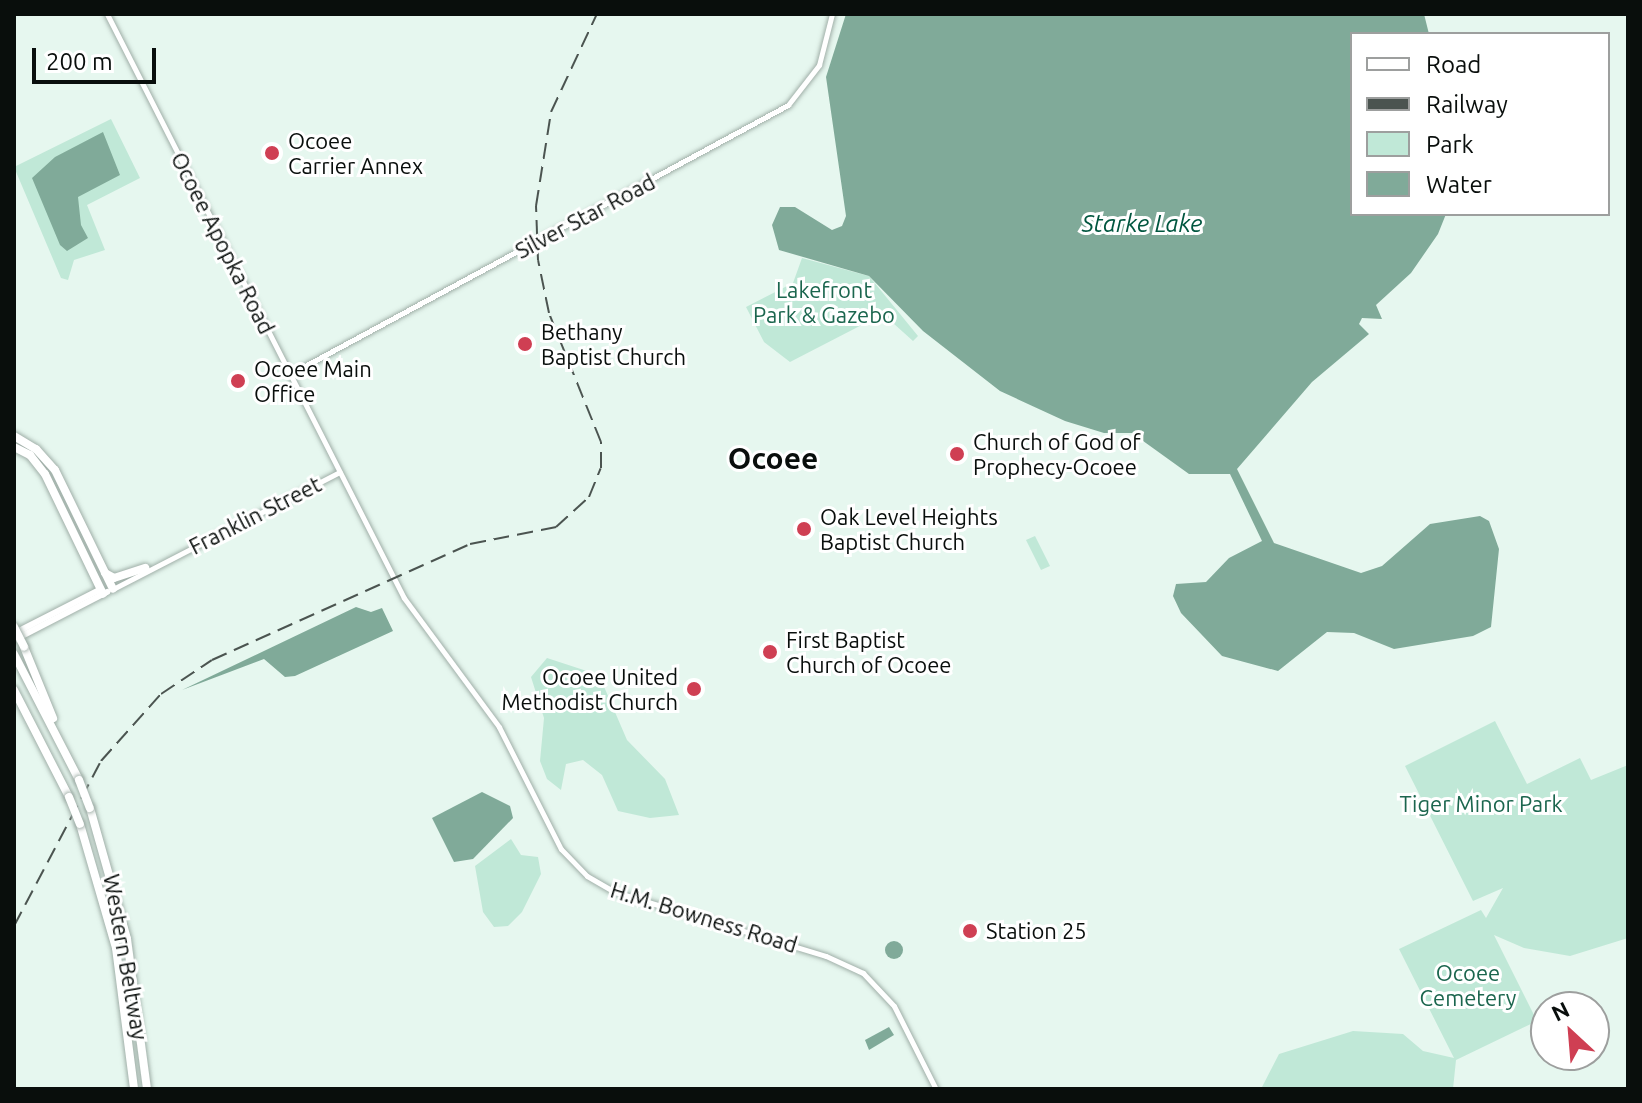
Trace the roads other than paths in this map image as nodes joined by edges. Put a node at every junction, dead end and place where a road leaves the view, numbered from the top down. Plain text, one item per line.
1 (107, 14) edge
2 (832, 14) edge
3 (290, 374) junction
4 (14, 436) edge
5 (14, 447) edge
6 (340, 472) junction
7 (169, 558) junction
8 (145, 568) junction
9 (104, 572) junction
10 (112, 586) junction
11 (102, 591) junction
12 (14, 627) edge
13 (14, 633) edge
14 (14, 640) edge
15 (14, 654) edge
16 (14, 690) edge
17 (70, 760) junction
18 (132, 1089) edge
19 (147, 1089) edge
20 (936, 1089) edge

1 - 3 main road, Ocoee Apopka Road
2 - 3 main road, Silver Star Road
3 - 6 main road, Ocoee Apopka Road
4 - 9 highway
5 - 11 highway
6 - 7 main road, Franklin Street
6 - 20 main road, H.M. Bowness Road
7 - 8 main road, Franklin Street
7 - 10 main road, Franklin Street
8 - 9 highway
8 - 10 main road, Franklin Street
9 - 10 highway
10 - 11 main road, Franklin Street
11 - 13 main road, Franklin Street
11 - 14 main road, Franklin Street
12 - 17 highway, bridge
15 - 17 highway, Western Beltway
16 - 18 highway, Western Beltway, bridge
17 - 19 highway, Western Beltway, bridge

